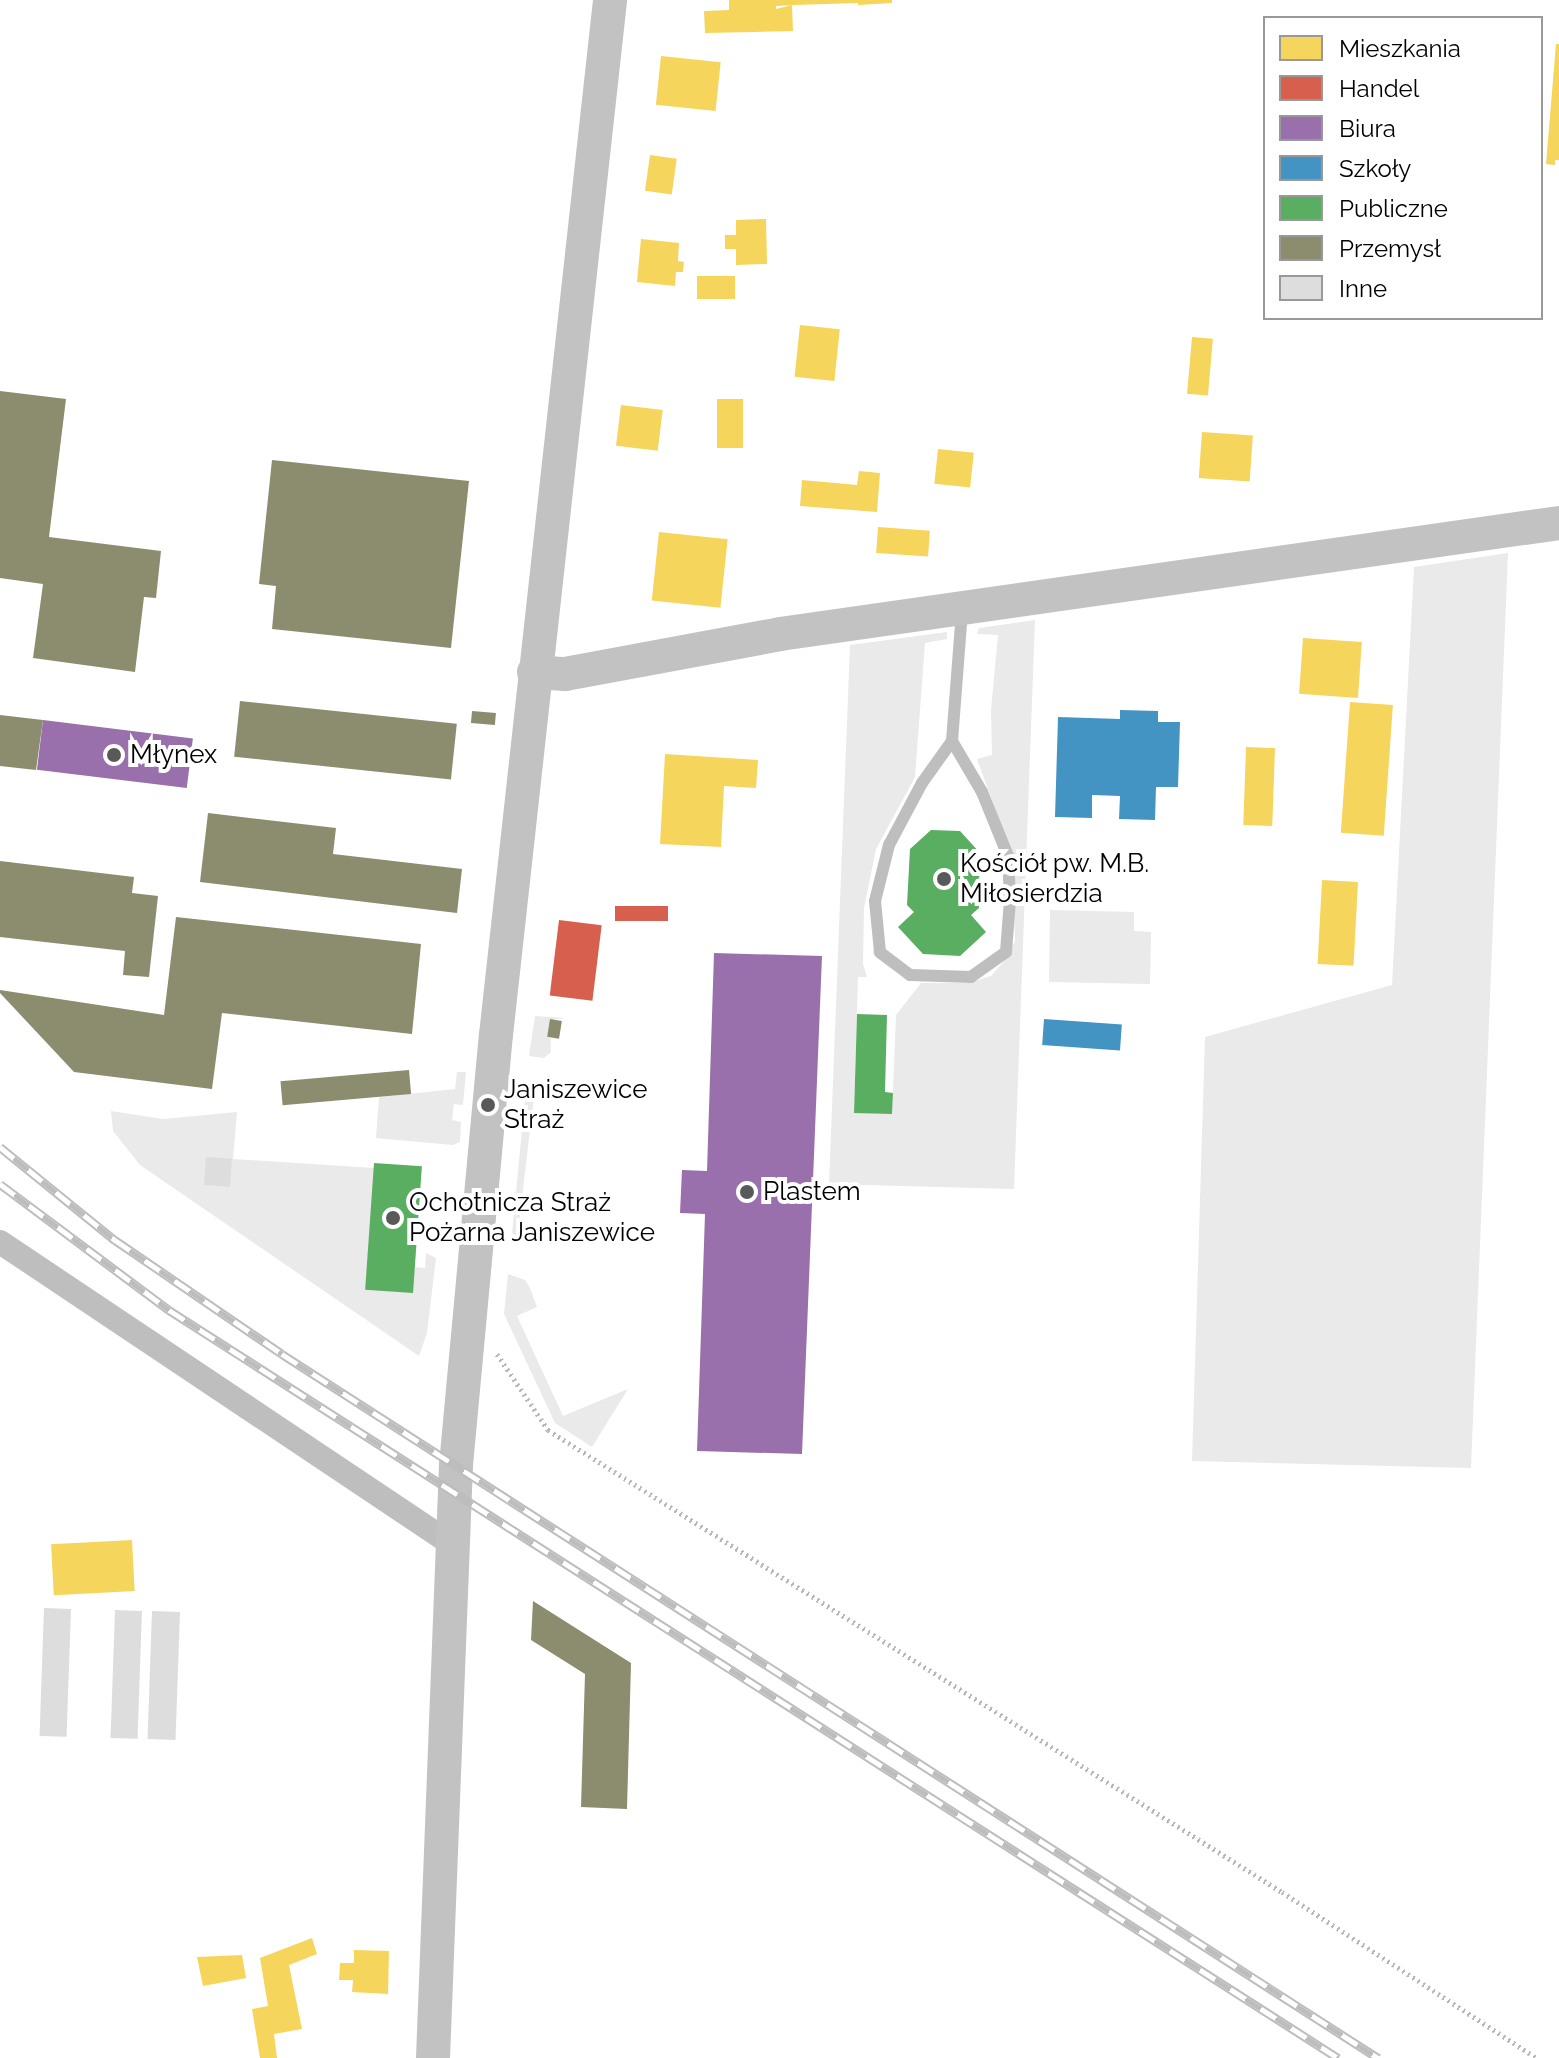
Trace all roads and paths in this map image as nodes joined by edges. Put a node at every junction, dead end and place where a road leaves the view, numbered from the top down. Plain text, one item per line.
1 (610, 0) edge
2 (1559, 523) edge
3 (962, 609) junction
4 (534, 672) junction
5 (952, 741) junction
6 (0, 1242) edge
7 (467, 1342) junction
8 (450, 1543) junction
9 (433, 2058) edge
10 (1537, 2058) edge

1 - 4 street
2 - 3 street
3 - 4 street
3 - 5 lane
4 - 7 street
5 - 5 lane
6 - 8 street
7 - 8 street
7 - 10 path
8 - 9 street

